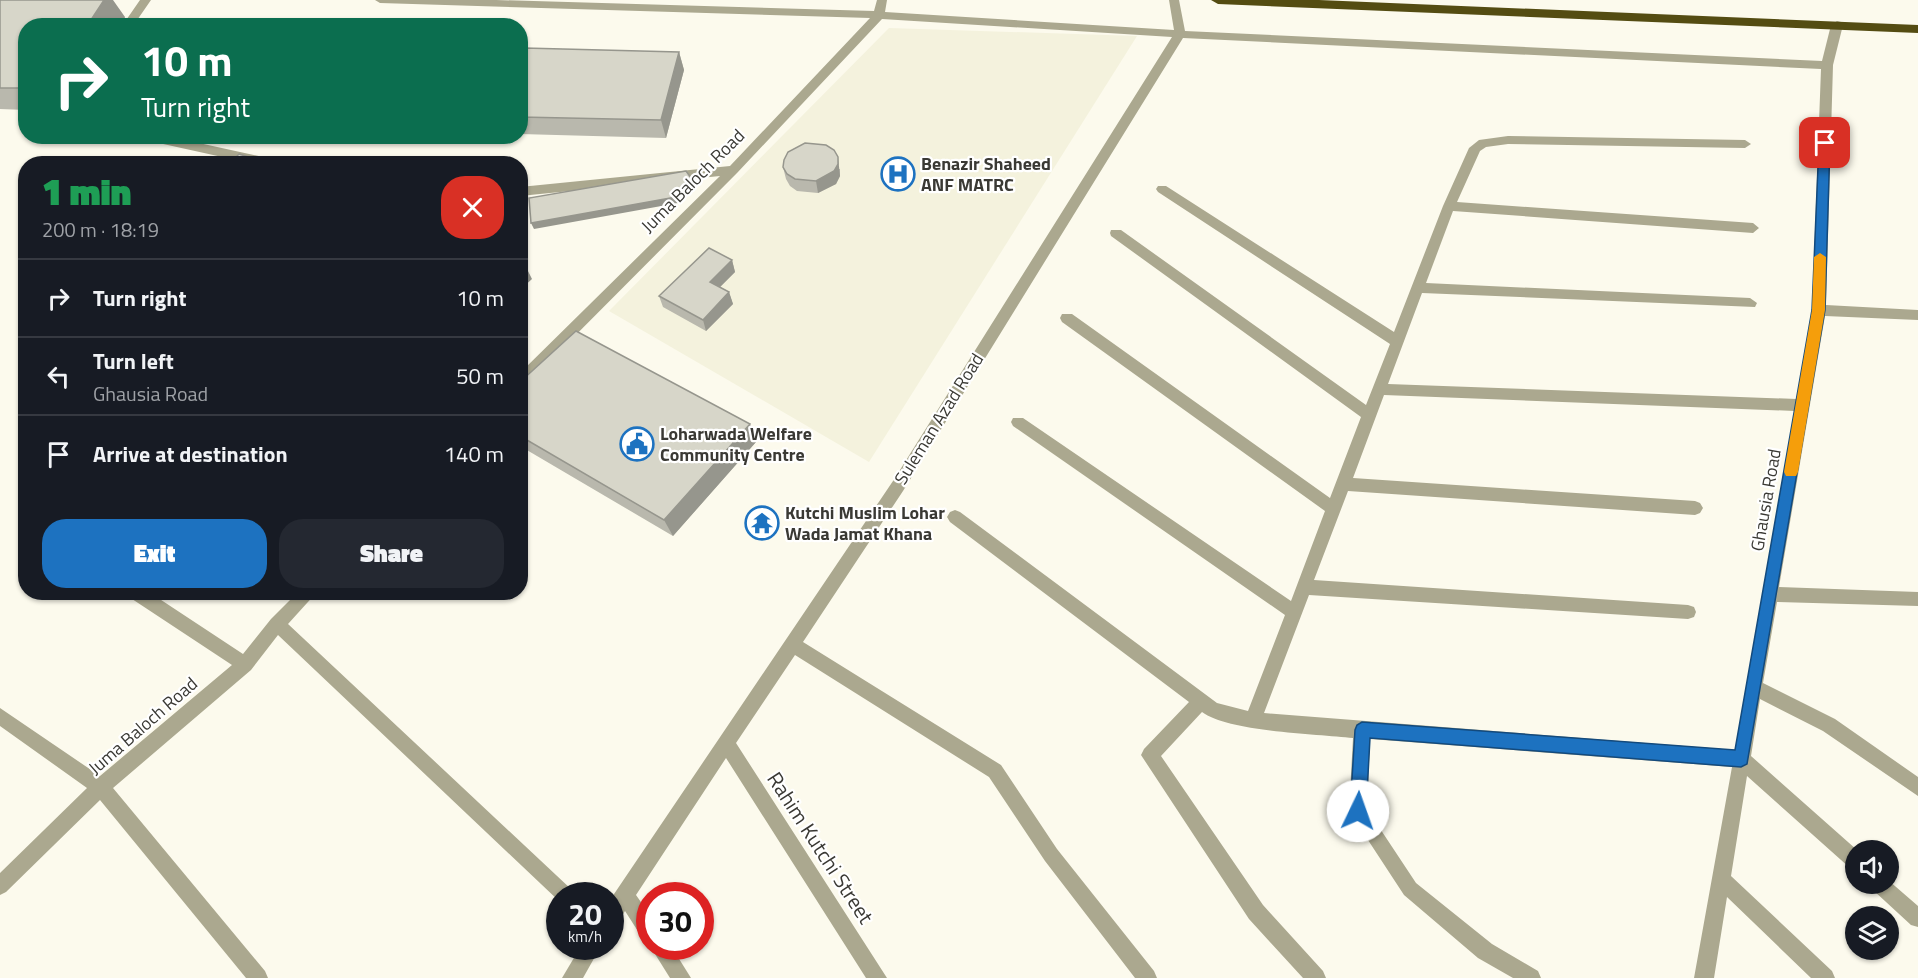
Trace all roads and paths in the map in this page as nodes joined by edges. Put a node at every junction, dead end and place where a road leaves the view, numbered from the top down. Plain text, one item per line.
1 (146, 0) edge
2 (380, 0) edge
3 (882, 0) edge
4 (1174, 0) edge
5 (1218, 0) edge
6 (879, 15) junction
7 (133, 18) edge
8 (1837, 25) junction
9 (1918, 29) edge
10 (1180, 34) junction
11 (1827, 65) junction
12 (183, 144) edge
13 (1745, 144) dead end
14 (239, 156) edge
15 (733, 170) junction
16 (1162, 189) dead end
17 (528, 191) edge
18 (1449, 206) junction
19 (1753, 228) dead end
20 (1116, 233) dead end
21 (1419, 288) junction
22 (1750, 303) dead end
23 (1819, 310) junction
24 (1918, 315) edge
25 (1067, 318) dead end
26 (1398, 342) junction
27 (528, 373) edge
28 (1379, 389) junction
29 (1803, 405) junction
30 (1370, 416) junction
31 (1018, 422) dead end
32 (1343, 484) junction
33 (1695, 508) dead end
34 (1334, 509) junction
35 (955, 517) dead end
36 (1304, 587) junction
37 (1770, 594) junction
38 (1918, 599) edge
39 (147, 600) edge
40 (301, 600) edge
41 (1294, 612) junction
42 (1688, 612) dead end
43 (277, 624) junction
44 (792, 644) junction
45 (245, 664) junction
46 (1754, 687) junction
47 (1201, 701) junction
48 (0, 716) edge
49 (1253, 720) junction
50 (1362, 730) junction
51 (726, 743) junction
52 (1741, 759) junction
53 (1918, 786) edge
54 (101, 787) junction
55 (1845, 852) edge
56 (1721, 879) junction
57 (551, 882) edge
58 (0, 886) edge
59 (1890, 894) edge
60 (625, 895) joint
61 (636, 911) edge
62 (1918, 918) edge
63 (583, 960) edge
64 (669, 960) edge
65 (256, 977) edge
66 (572, 978) edge
67 (681, 978) edge
68 (877, 978) edge
69 (1147, 978) edge
70 (1316, 978) edge
71 (1531, 978) edge
72 (1704, 978) edge
73 (1825, 978) edge

1 - 7 street
2 - 6 street
3 - 6 street
4 - 10 street
5 - 8 highway
6 - 10 street
6 - 15 street, Juma Baloch Road
8 - 9 highway
8 - 11 street, Ghausia Road
10 - 11 street
10 - 44 street, Suleman Azad Road
11 - 23 street, Ghausia Road
12 - 14 street
13 - 18 street
15 - 17 street
15 - 27 street, Juma Baloch Road
16 - 26 street
18 - 19 street
18 - 21 street
20 - 30 street
21 - 22 street
21 - 26 street
23 - 24 street
23 - 29 street, Ghausia Road
25 - 34 street
26 - 28 street
28 - 29 street
28 - 30 street
29 - 37 street, Ghausia Road
30 - 32 street
31 - 41 street
32 - 33 street
32 - 34 street
34 - 36 street
35 - 47 street
36 - 41 street
36 - 42 street
37 - 38 street
37 - 46 street, Ghausia Road
39 - 45 street
40 - 43 street, Juma Baloch Road
41 - 49 street
43 - 45 street, Juma Baloch Road
43 - 57 street
44 - 51 street, Suleman Azad Road
44 - 69 street
45 - 54 street, Juma Baloch Road
46 - 52 street, Ghausia Road
46 - 53 street
47 - 49 street
47 - 70 street
48 - 54 street
49 - 50 street
50 - 52 street
50 - 71 street
51 - 60 street, Suleman Azad Road
51 - 68 street, Rahim Kutchi Street
52 - 55 street
52 - 56 street, Ghausia Road
54 - 58 street, Juma Baloch Road
54 - 65 street
56 - 72 street, Ghausia Road
56 - 73 street
59 - 62 street
60 - 61 street
63 - 66 street
64 - 67 street

